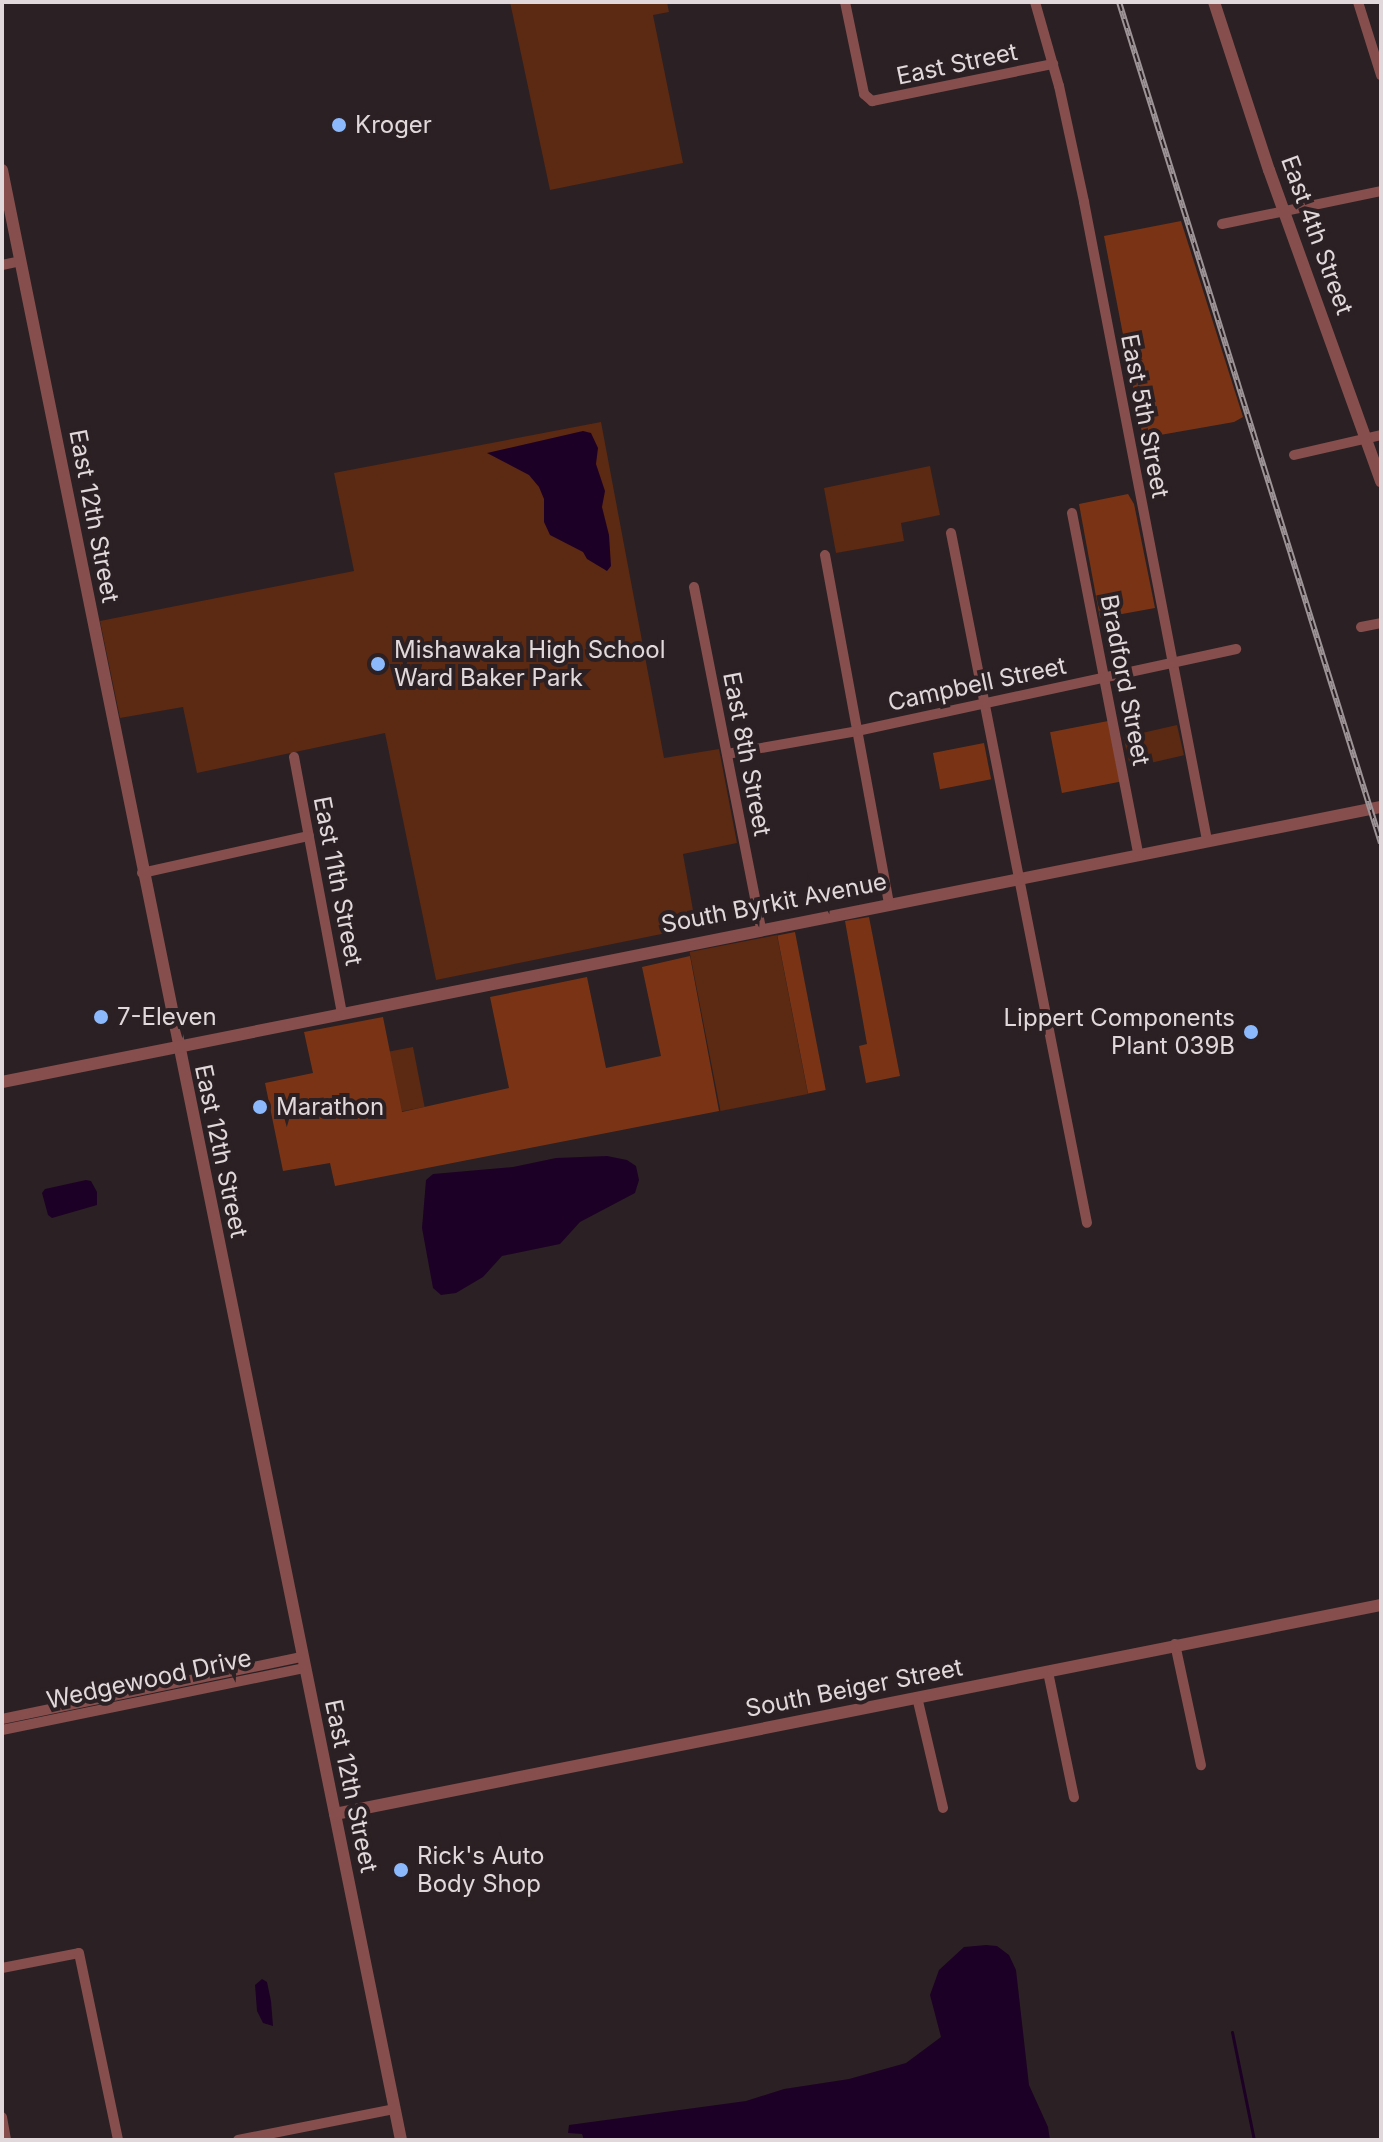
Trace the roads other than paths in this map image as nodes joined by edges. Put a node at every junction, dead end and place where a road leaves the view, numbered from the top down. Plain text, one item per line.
1 (845, 2) edge
2 (1035, 2) edge
3 (1214, 2) edge
4 (1358, 2) edge
5 (1053, 64) junction
6 (1381, 75) edge
7 (2, 170) edge
8 (1381, 191) edge
9 (1284, 211) junction
10 (1222, 224) dead end
11 (21, 261) junction
12 (2, 265) edge
13 (1381, 435) edge
14 (1366, 438) junction
15 (1294, 455) dead end
16 (1381, 481) edge
17 (1072, 513) dead end
18 (951, 533) dead end
19 (825, 555) dead end
20 (694, 587) dead end
21 (1381, 623) edge
22 (1361, 627) dead end
23 (1236, 649) dead end
24 (1172, 662) junction
25 (1104, 678) junction
26 (985, 703) junction
27 (857, 731) junction
28 (727, 754) junction
29 (294, 757) dead end
30 (1381, 807) edge
31 (309, 836) junction
32 (1207, 840) junction
33 (1138, 854) junction
34 (142, 873) junction
35 (1018, 877) junction
36 (889, 903) junction
37 (761, 928) junction
38 (342, 1013) junction
39 (177, 1046) junction
40 (2, 1082) edge
41 (1087, 1223) dead end
42 (1381, 1605) edge
43 (1175, 1644) junction
44 (303, 1662) junction
45 (1048, 1672) junction
46 (917, 1697) junction
47 (2, 1719) edge
48 (2, 1730) edge
49 (1201, 1765) dead end
50 (1074, 1797) dead end
51 (943, 1808) dead end
52 (335, 1814) junction
53 (2, 1968) edge
54 (395, 2109) junction
55 (2, 2117) edge
56 (6, 2140) edge
57 (118, 2140) edge
58 (238, 2140) edge
59 (401, 2140) edge

1 - 5 street, East Street
2 - 5 street, East 5th Street
3 - 9 street, East 4th Street
4 - 6 street
5 - 24 street, East 5th Street
7 - 11 street, East 12th Street
8 - 9 street
9 - 10 street
9 - 14 street, East 4th Street
11 - 12 street
11 - 34 street, East 12th Street
13 - 14 street
14 - 15 street
14 - 16 street, East 4th Street
17 - 25 street, Bradford Street
18 - 26 street
19 - 27 street
20 - 28 street, East 8th Street
21 - 22 street
23 - 24 street, Campbell Street
24 - 25 street, Campbell Street
24 - 32 street, East 5th Street
25 - 26 street, Campbell Street
25 - 33 street, Bradford Street
26 - 27 street, Campbell Street
26 - 35 street
27 - 28 street, Campbell Street
27 - 36 street
28 - 37 street, East 8th Street
29 - 31 street, East 11th Street
30 - 32 street, South Byrkit Avenue
31 - 34 street
31 - 38 street, East 11th Street
32 - 33 street, South Byrkit Avenue
33 - 35 street, South Byrkit Avenue
34 - 39 street, East 12th Street
35 - 36 street, South Byrkit Avenue
35 - 41 street
36 - 37 street, South Byrkit Avenue
37 - 38 street, South Byrkit Avenue
38 - 39 street, South Byrkit Avenue
39 - 40 street, South Byrkit Avenue
39 - 44 street, East 12th Street
42 - 43 street, South Beiger Street
43 - 45 street, South Beiger Street
43 - 49 street
44 - 47 street, Wedgewood Drive
44 - 48 street, Wedgewood Drive
44 - 52 street, East 12th Street
45 - 46 street, South Beiger Street
45 - 50 street
46 - 51 street
46 - 52 street, South Beiger Street
52 - 54 street, East 12th Street
53 - 57 street
54 - 58 street
54 - 59 street, East 12th Street
55 - 56 street

